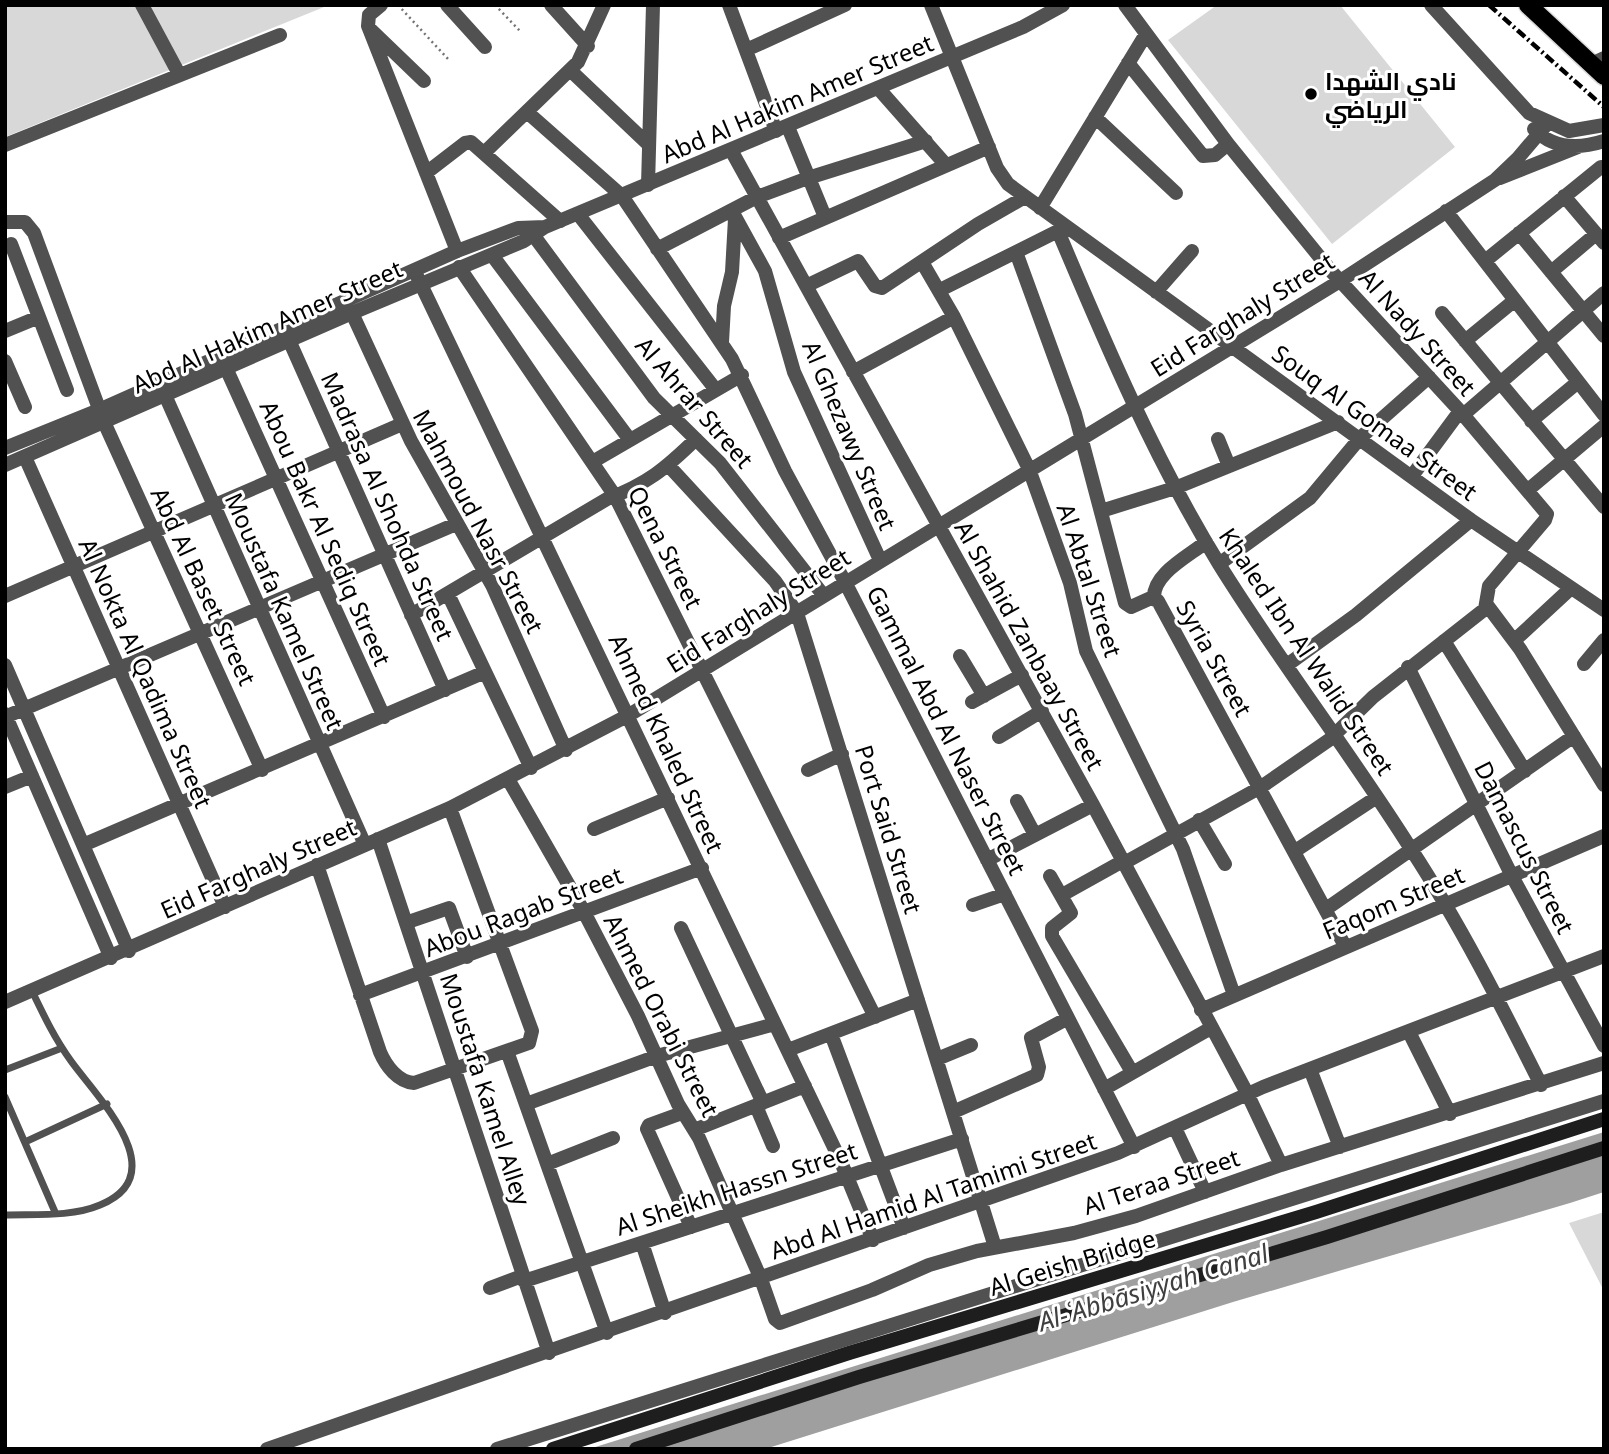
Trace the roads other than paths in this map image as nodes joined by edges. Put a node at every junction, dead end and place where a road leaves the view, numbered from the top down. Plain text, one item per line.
1 (142, 5) edge
2 (381, 5) edge
3 (447, 5) edge
4 (551, 5) edge
5 (604, 5) edge
6 (653, 5) edge
7 (729, 5) edge
8 (845, 5) edge
9 (931, 5) edge
10 (1063, 5) edge
11 (1125, 5) edge
12 (1431, 5) edge
13 (1528, 5) edge
14 (368, 26) junction
15 (1146, 34) junction
16 (280, 36) dead end
17 (588, 46) junction
18 (485, 47) dead end
19 (746, 50) junction
20 (952, 57) junction
21 (1128, 63) junction
22 (1599, 66) edge
23 (571, 71) junction
24 (179, 74) junction
25 (424, 82) dead end
26 (878, 89) junction
27 (527, 112) junction
28 (1095, 117) junction
29 (1604, 125) edge
30 (782, 129) junction
31 (1543, 129) junction
32 (926, 141) junction
33 (1604, 141) edge
34 (1228, 144) junction
35 (5, 145) edge
36 (649, 145) junction
37 (1578, 146) junction
38 (989, 147) junction
39 (732, 150) junction
40 (484, 153) junction
41 (946, 165) junction
42 (1601, 167) dead end
43 (426, 173) junction
44 (808, 178) junction
45 (1495, 180) junction
46 (648, 185) junction
47 (1176, 193) dead end
48 (622, 196) junction
49 (1564, 196) junction
50 (757, 197) junction
51 (1025, 197) junction
52 (1040, 208) junction
53 (1446, 211) junction
54 (578, 214) junction
55 (733, 215) junction
56 (825, 217) junction
57 (560, 221) junction
58 (5, 222) edge
59 (1062, 229) junction
60 (540, 232) junction
61 (1519, 233) junction
62 (779, 238) junction
63 (1600, 238) edge
64 (11, 244) dead end
65 (657, 249) junction
66 (457, 251) junction
67 (1192, 251) dead end
68 (1016, 252) junction
69 (492, 255) junction
70 (1485, 261) junction
71 (922, 262) junction
72 (459, 267) junction
73 (1551, 272) junction
74 (417, 277) junction
75 (1340, 281) junction
76 (806, 286) junction
77 (940, 290) junction
78 (1156, 292) junction
79 (1604, 293) edge
80 (1515, 300) junction
81 (1583, 311) junction
82 (352, 313) junction
83 (1442, 313) dead end
84 (39, 317) junction
85 (954, 317) junction
86 (5, 331) edge
87 (1604, 336) edge
88 (289, 340) junction
89 (1465, 341) junction
90 (722, 342) junction
91 (1547, 342) junction
92 (1232, 347) junction
93 (5, 361) edge
94 (226, 368) junction
95 (853, 372) junction
96 (742, 375) junction
97 (1429, 377) junction
98 (1578, 382) junction
99 (1499, 383) junction
100 (67, 390) dead end
101 (716, 390) junction
102 (165, 395) junction
103 (24, 407) dead end
104 (1133, 407) junction
105 (1461, 413) junction
106 (1604, 415) edge
107 (101, 416) junction
108 (671, 416) junction
109 (1531, 421) junction
110 (1338, 422) junction
111 (402, 424) junction
112 (1604, 426) edge
113 (1082, 437) junction
114 (1360, 438) junction
115 (696, 439) junction
116 (1218, 439) dead end
117 (629, 440) junction
118 (5, 448) edge
119 (339, 451) junction
120 (25, 457) junction
121 (1563, 460) junction
122 (593, 461) junction
123 (5, 465) edge
124 (668, 466) junction
125 (1229, 466) junction
126 (1029, 469) junction
127 (1412, 476) junction
128 (276, 478) junction
129 (1175, 488) junction
130 (1528, 490) junction
131 (615, 496) junction
132 (214, 506) junction
133 (1604, 507) edge
134 (1101, 511) junction
135 (1471, 520) junction
136 (456, 524) junction
137 (937, 525) junction
138 (154, 531) junction
139 (543, 537) junction
140 (1206, 542) junction
141 (1516, 552) junction
142 (385, 555) junction
143 (880, 560) junction
144 (1219, 564) junction
145 (74, 566) junction
146 (485, 572) junction
147 (323, 581) junction
148 (845, 582) junction
149 (1570, 589) junction
150 (448, 594) junction
151 (5, 596) edge
152 (824, 596) junction
153 (1154, 599) junction
154 (1487, 605) junction
155 (260, 608) junction
156 (1604, 610) edge
157 (797, 612) junction
158 (411, 615) junction
159 (200, 634) junction
160 (1514, 640) junction
161 (1604, 640) edge
162 (1444, 641) junction
163 (960, 656) dead end
164 (1584, 664) dead end
165 (1287, 665) junction
166 (5, 666) edge
167 (1408, 667) junction
168 (119, 668) junction
169 (703, 671) junction
170 (485, 672) junction
171 (1022, 675) junction
172 (445, 690) junction
173 (24, 709) junction
174 (1042, 711) junction
175 (629, 715) junction
176 (6, 716) edge
177 (384, 717) junction
178 (1336, 734) junction
179 (1574, 736) junction
180 (999, 737) dead end
181 (321, 746) junction
182 (566, 750) junction
183 (842, 754) junction
184 (531, 768) junction
185 (262, 770) junction
186 (808, 770) dead end
187 (1525, 771) junction
188 (32, 776) junction
189 (1602, 776) edge
190 (508, 779) junction
191 (1261, 787) junction
192 (5, 788) edge
193 (1377, 797) junction
194 (668, 798) junction
195 (1017, 801) dead end
196 (1477, 804) junction
197 (180, 805) junction
198 (1093, 805) junction
199 (450, 808) junction
200 (1199, 820) junction
201 (594, 829) dead end
202 (1176, 833) junction
203 (1035, 835) junction
204 (1604, 836) edge
205 (372, 842) junction
206 (83, 845) junction
207 (1295, 851) junction
208 (1413, 851) junction
209 (987, 860) junction
210 (1124, 862) junction
211 (1225, 864) dead end
212 (317, 865) junction
213 (702, 869) junction
214 (1050, 876) dead end
215 (1512, 876) junction
216 (1004, 894) junction
217 (1062, 895) junction
218 (1444, 904) junction
219 (973, 905) dead end
220 (225, 907) junction
221 (1326, 909) junction
222 (583, 910) junction
223 (408, 922) junction
224 (681, 928) dead end
225 (500, 945) junction
226 (1345, 946) junction
227 (129, 951) junction
228 (1604, 956) edge
229 (467, 957) junction
230 (111, 958) junction
231 (1565, 972) junction
232 (424, 973) junction
233 (32, 991) junction
234 (360, 995) junction
235 (1234, 995) junction
236 (1497, 999) junction
237 (918, 1000) junction
238 (5, 1003) edge
239 (1201, 1010) junction
240 (875, 1017) junction
241 (1068, 1018) junction
242 (775, 1024) junction
243 (1211, 1028) junction
244 (1409, 1032) junction
245 (831, 1034) junction
246 (731, 1036) junction
247 (971, 1045) dead end
248 (1604, 1046) edge
249 (62, 1048) junction
250 (788, 1050) junction
251 (507, 1051) junction
252 (657, 1056) junction
253 (937, 1059) junction
254 (1604, 1063) edge
255 (1310, 1069) junction
256 (5, 1070) edge
257 (455, 1071) junction
258 (1132, 1072) junction
259 (1541, 1085) junction
260 (805, 1086) junction
261 (1104, 1088) junction
262 (1247, 1093) junction
263 (5, 1097) edge
264 (1604, 1101) edge
265 (107, 1104) junction
266 (526, 1104) junction
267 (759, 1105) junction
268 (953, 1112) junction
269 (682, 1113) junction
270 (1450, 1114) junction
271 (1604, 1119) edge
272 (1174, 1128) junction
273 (694, 1130) junction
274 (613, 1138) dead end
275 (962, 1139) junction
276 (25, 1142) junction
277 (774, 1146) dead end
278 (1134, 1147) junction
279 (1340, 1147) junction
280 (1604, 1148) edge
281 (547, 1164) junction
282 (881, 1165) junction
283 (1281, 1165) junction
284 (848, 1176) junction
285 (1205, 1192) junction
286 (981, 1200) junction
287 (55, 1212) junction
288 (733, 1214) junction
289 (5, 1216) edge
290 (691, 1227) junction
291 (904, 1228) junction
292 (873, 1240) junction
293 (642, 1243) junction
294 (995, 1247) junction
295 (582, 1262) junction
296 (523, 1278) junction
297 (761, 1279) junction
298 (490, 1288) dead end
299 (665, 1313) junction
300 (607, 1333) junction
301 (549, 1353) junction
302 (267, 1449) edge
303 (497, 1449) edge
304 (553, 1449) edge
305 (636, 1449) edge

1 - 24 street
2 - 14 street
3 - 18 street
4 - 17 street
5 - 17 street
6 - 36 street
7 - 19 street
8 - 19 street
9 - 20 street, Souq Al Gomaa Street
10 - 20 street, Abd Al Hakim Amer Street
11 - 15 street, Al Nady Street
12 - 31 street
13 - 22 main road
14 - 25 street
14 - 43 street
15 - 21 street
15 - 34 street, Al Nady Street
16 - 24 street
17 - 23 street
19 - 30 street
20 - 26 street, Abd Al Hakim Amer Street
20 - 38 street, Souq Al Gomaa Street
21 - 28 street
21 - 34 street
23 - 27 street
23 - 36 street
24 - 35 street
26 - 30 street, Abd Al Hakim Amer Street
26 - 32 street
27 - 40 street
27 - 48 street, Gammal Abd Al Naser Street
28 - 47 street
28 - 52 street
29 - 31 street
30 - 39 street, Abd Al Hakim Amer Street
30 - 44 street
31 - 37 street
31 - 45 street, Eid Farghaly Street
32 - 41 street
32 - 44 street
33 - 37 street
34 - 75 street, Al Nady Street
36 - 46 street
37 - 45 street, Eid Farghaly Street
38 - 41 street
38 - 51 street, Souq Al Gomaa Street
39 - 46 street, Abd Al Hakim Amer Street
39 - 50 street, Al Shahid Zanbaay Street
40 - 43 street
40 - 57 street
41 - 56 street
42 - 49 street
43 - 66 street
44 - 50 street
44 - 56 street
45 - 53 street, Eid Farghaly Street
46 - 48 street, Abd Al Hakim Amer Street
48 - 54 street, Abd Al Hakim Amer Street
48 - 65 street, Gammal Abd Al Naser Street
49 - 61 street
49 - 63 street
50 - 55 street
50 - 62 street, Al Shahid Zanbaay Street
51 - 52 street, Souq Al Gomaa Street
51 - 71 street
52 - 59 street, Souq Al Gomaa Street
53 - 70 street
53 - 75 street, Eid Farghaly Street
54 - 57 street, Abd Al Hakim Amer Street
54 - 101 street
55 - 65 street
55 - 90 street
55 - 143 street, Al Ghezawy Street
56 - 62 street
57 - 60 street, Abd Al Hakim Amer Street
58 - 107 street, Abd Al Baset Street
59 - 68 street
59 - 78 street, Souq Al Gomaa Street
59 - 104 street, Khaled Ibn Al Walid Street
60 - 66 street, Abd Al Hakim Amer Street
60 - 69 street, Abd Al Hakim Amer Street
60 - 108 street, Al Ahrar Street
61 - 70 street
61 - 73 street
62 - 76 street, Al Shahid Zanbaay Street
63 - 73 street
64 - 84 street
65 - 90 street, Gammal Abd Al Naser Street
66 - 74 street, Abd Al Hakim Amer Street
67 - 78 street
68 - 77 street
68 - 113 street, Syria Street
69 - 72 street, Abd Al Hakim Amer Street
69 - 117 street
70 - 80 street
71 - 76 street
71 - 77 street, Al Abtal Street
72 - 74 street, Abd Al Hakim Amer Street
72 - 122 street, Qena Street
73 - 81 street
74 - 82 street, Abd Al Hakim Amer Street
74 - 107 street, Abd Al Hakim Amer Street
74 - 139 street, Ahmed Khaled Street
75 - 92 street, Eid Farghaly Street
75 - 97 street, Al Nady Street
76 - 95 street, Al Shahid Zanbaay Street
77 - 85 street, Al Abtal Street
78 - 92 street, Souq Al Gomaa Street
79 - 81 street
80 - 89 street
80 - 91 street
81 - 87 street
81 - 91 street
82 - 88 street, Abd Al Hakim Amer Street
82 - 111 street, Mahmoud Nasr Street
83 - 89 street
84 - 86 street
84 - 100 street
85 - 95 street
85 - 126 street, Al Abtal Street
88 - 94 street, Abd Al Hakim Amer Street
88 - 119 street, Madrasa Al Shohda Street
89 - 99 street
90 - 96 street, Gammal Abd Al Naser Street
91 - 98 street
91 - 99 street
92 - 104 street, Eid Farghaly Street
92 - 110 street, Souq Al Gomaa Street
93 - 103 street
94 - 102 street, Abd Al Hakim Amer Street
94 - 128 street, Abou Bakr Al Sediq Street
95 - 137 street, Al Shahid Zanbaay Street
96 - 101 street
96 - 148 street, Gammal Abd Al Naser Street
97 - 105 street, Al Nady Street
97 - 114 street
98 - 106 street
98 - 109 street
99 - 105 street
99 - 109 street
101 - 108 street
102 - 107 street, Abd Al Hakim Amer Street
102 - 132 street, Moustafa Kamel Street
104 - 113 street, Eid Farghaly Street
104 - 129 street, Khaled Ibn Al Walid Street
105 - 127 street
105 - 130 street, Al Nady Street
107 - 118 street, Abd Al Hakim Amer Street
107 - 120 street, Abd Al Hakim Amer Street
107 - 138 street, Abd Al Baset Street
108 - 115 street, Al Ahrar Street
108 - 117 street
109 - 121 street
110 - 114 street, Souq Al Gomaa Street
110 - 125 street
111 - 119 street
111 - 136 street, Mahmoud Nasr Street
112 - 121 street
113 - 126 street, Eid Farghaly Street
113 - 134 street, Syria Street
114 - 127 street, Souq Al Gomaa Street
114 - 144 street
115 - 124 street
115 - 152 street, Al Ahrar Street
116 - 125 street
117 - 122 street
119 - 128 street
119 - 142 street, Madrasa Al Shohda Street
120 - 123 street, Abd Al Hakim Amer Street
120 - 145 street, Al Nokta Al Qadima Street
121 - 130 street
121 - 133 street
122 - 131 street, Qena Street
124 - 131 street
124 - 157 street, Port Said Street
125 - 129 street
126 - 137 street, Eid Farghaly Street
126 - 202 street, Al Abtal Street
127 - 135 street, Souq Al Gomaa Street
128 - 132 street
128 - 147 street, Abou Bakr Al Sediq Street
129 - 134 street
129 - 140 street, Khaled Ibn Al Walid Street
130 - 141 street, Al Nady Street
131 - 139 street
131 - 169 street, Qena Street
132 - 138 street
132 - 155 street, Moustafa Kamel Street
134 - 153 street, Syria Street
135 - 141 street, Souq Al Gomaa Street
135 - 165 street
136 - 142 street
136 - 146 street, Mahmoud Nasr Street
137 - 143 street, Eid Farghaly Street
137 - 171 street, Al Shahid Zanbaay Street
138 - 145 street
138 - 159 street, Abd Al Baset Street
139 - 146 street
139 - 175 street, Ahmed Khaled Street
140 - 144 street, Khaled Ibn Al Walid Street
140 - 153 street
141 - 149 street, Souq Al Gomaa Street
141 - 154 street
142 - 147 street
142 - 158 street, Madrasa Al Shohda Street
143 - 148 street, Eid Farghaly Street
144 - 165 street, Khaled Ibn Al Walid Street
145 - 151 street
145 - 168 street, Al Nokta Al Qadima Street
146 - 150 street
146 - 182 street, Mahmoud Nasr Street
147 - 155 street
147 - 177 street, Abou Bakr Al Sediq Street
148 - 152 street, Eid Farghaly Street
148 - 209 street, Gammal Abd Al Naser Street
149 - 156 street, Souq Al Gomaa Street
149 - 160 street
150 - 158 street
150 - 170 street
152 - 157 street, Eid Farghaly Street
153 - 191 street, Syria Street
154 - 160 street
154 - 162 street
155 - 159 street
155 - 181 street, Moustafa Kamel Street
157 - 169 street, Eid Farghaly Street
157 - 183 street, Port Said Street
158 - 172 street, Madrasa Al Shohda Street
159 - 168 street
159 - 185 street, Abd Al Baset Street
160 - 179 street
161 - 164 street
162 - 167 street
162 - 187 street
163 - 171 street
165 - 178 street, Khaled Ibn Al Walid Street
166 - 173 street
167 - 178 street
167 - 196 street, Damascus Street
168 - 173 street
168 - 197 street, Al Nokta Al Qadima Street
169 - 175 street, Eid Farghaly Street
169 - 240 street, Qena Street
170 - 172 street
170 - 184 street
171 - 174 street, Al Shahid Zanbaay Street
172 - 177 street
173 - 176 street
173 - 206 street
174 - 180 street
174 - 198 street, Al Shahid Zanbaay Street
175 - 182 street, Eid Farghaly Street
175 - 194 street, Ahmed Khaled Street
176 - 188 street
177 - 181 street
178 - 191 street
178 - 193 street, Khaled Ibn Al Walid Street
179 - 187 street
179 - 189 street
181 - 185 street
181 - 205 street, Moustafa Kamel Street
182 - 184 street, Eid Farghaly Street
183 - 186 street
183 - 237 street, Port Said Street
184 - 190 street, Eid Farghaly Street
185 - 197 street
187 - 196 street
188 - 192 street
188 - 230 street
190 - 199 street, Eid Farghaly Street
190 - 222 street, Ahmed Orabi Street
191 - 200 street
191 - 207 street, Syria Street
193 - 207 street
193 - 208 street, Khaled Ibn Al Walid Street
194 - 201 street
194 - 213 street, Ahmed Khaled Street
195 - 203 street
196 - 208 street
196 - 215 street, Damascus Street
197 - 206 street
197 - 220 street, Al Nokta Al Qadima Street
198 - 203 street
198 - 210 street, Al Shahid Zanbaay Street
199 - 205 street, Eid Farghaly Street
199 - 225 street
200 - 202 street
200 - 211 street
202 - 210 street
202 - 235 street, Al Abtal Street
203 - 209 street
204 - 215 street, Faqom Street
205 - 212 street, Eid Farghaly Street
205 - 223 street, Moustafa Kamel Alley
206 - 227 street
207 - 221 street, Syria Street
208 - 218 street, Khaled Ibn Al Walid Street
208 - 221 street
209 - 216 street, Gammal Abd Al Naser Street
210 - 217 street
210 - 239 street, Al Shahid Zanbaay Street
212 - 220 street, Eid Farghaly Street
212 - 234 street
213 - 222 street, Abou Ragab Street
213 - 242 street, Ahmed Khaled Street
214 - 217 street
215 - 218 street, Faqom Street
215 - 231 street, Damascus Street
216 - 219 street
216 - 241 street, Gammal Abd Al Naser Street
217 - 258 street
218 - 226 street, Faqom Street
218 - 236 street, Khaled Ibn Al Walid Street
220 - 227 street, Eid Farghaly Street
221 - 226 street, Syria Street
222 - 225 street, Abou Ragab Street
222 - 252 street, Ahmed Orabi Street
223 - 229 street
223 - 232 street, Moustafa Kamel Alley
224 - 246 street
225 - 229 street, Abou Ragab Street
225 - 251 street
226 - 235 street, Faqom Street
227 - 230 street, Eid Farghaly Street
228 - 231 street, Abd Al Hamid Al Tamimi Street
229 - 232 street, Abou Ragab Street
230 - 233 street, Eid Farghaly Street
231 - 236 street, Abd Al Hamid Al Tamimi Street
231 - 248 street, Damascus Street
232 - 234 street, Abou Ragab Street
232 - 257 street, Moustafa Kamel Alley
233 - 238 street, Eid Farghaly Street
233 - 249 lane
234 - 257 street
235 - 239 street, Faqom Street
236 - 244 street, Abd Al Hamid Al Tamimi Street
236 - 259 street, Khaled Ibn Al Walid Street
237 - 240 street
237 - 253 street, Port Said Street
239 - 243 street, Al Shahid Zanbaay Street
240 - 245 street
241 - 261 street, Gammal Abd Al Naser Street
241 - 268 street
242 - 246 street
242 - 250 street, Ahmed Khaled Street
243 - 258 street
243 - 262 street, Al Shahid Zanbaay Street
244 - 255 street, Abd Al Hamid Al Tamimi Street
244 - 270 street
245 - 250 street
245 - 282 street
246 - 252 street
246 - 267 street
247 - 253 street
249 - 256 lane
249 - 265 lane
250 - 260 street, Ahmed Khaled Street
251 - 257 street
251 - 266 street
252 - 266 street
252 - 269 street, Ahmed Orabi Street
253 - 268 street, Port Said Street
254 - 259 street, Al Teraa Street
255 - 262 street, Abd Al Hamid Al Tamimi Street
255 - 279 street
257 - 296 street, Moustafa Kamel Alley
258 - 261 street
259 - 270 street, Al Teraa Street
260 - 267 street
260 - 284 street, Ahmed Khaled Street
261 - 278 street, Gammal Abd Al Naser Street
262 - 272 street, Abd Al Hamid Al Tamimi Street
262 - 283 street, Al Shahid Zanbaay Street
263 - 276 lane
264 - 303 street
265 - 276 lane
265 - 287 lane
266 - 281 street
267 - 273 street
267 - 277 street
268 - 275 street, Port Said Street
269 - 273 street, Ahmed Orabi Street
269 - 290 street
270 - 279 street, Al Teraa Street
271 - 304 main road, Al Geish Bridge
272 - 278 street, Abd Al Hamid Al Tamimi Street
272 - 285 street
273 - 288 street, Ahmed Orabi Street
274 - 281 street
275 - 282 street, Al Sheikh Hassn Street
275 - 286 street, Port Said Street
276 - 287 lane
278 - 286 street, Abd Al Hamid Al Tamimi Street
279 - 283 street, Al Teraa Street
280 - 305 main road, Al Geish Bridge
281 - 295 street
282 - 284 street, Al Sheikh Hassn Street
282 - 291 street
283 - 285 street, Al Teraa Street
284 - 288 street, Al Sheikh Hassn Street
284 - 292 street, Ahmed Khaled Street
285 - 294 street, Al Teraa Street
286 - 291 street, Abd Al Hamid Al Tamimi Street
286 - 294 street, Port Said Street
287 - 289 lane
288 - 290 street, Al Sheikh Hassn Street
288 - 297 street, Ahmed Orabi Street
290 - 293 street, Al Sheikh Hassn Street
291 - 292 street, Abd Al Hamid Al Tamimi Street
292 - 297 street, Abd Al Hamid Al Tamimi Street
293 - 295 street, Al Sheikh Hassn Street
293 - 299 street
294 - 297 street, Al Teraa Street
295 - 296 street, Al Sheikh Hassn Street
295 - 300 street
296 - 298 street, Al Sheikh Hassn Street
296 - 301 street, Moustafa Kamel Alley
297 - 299 street, Abd Al Hamid Al Tamimi Street
299 - 300 street, Abd Al Hamid Al Tamimi Street
300 - 301 street, Abd Al Hamid Al Tamimi Street
301 - 302 street, Abd Al Hamid Al Tamimi Street

